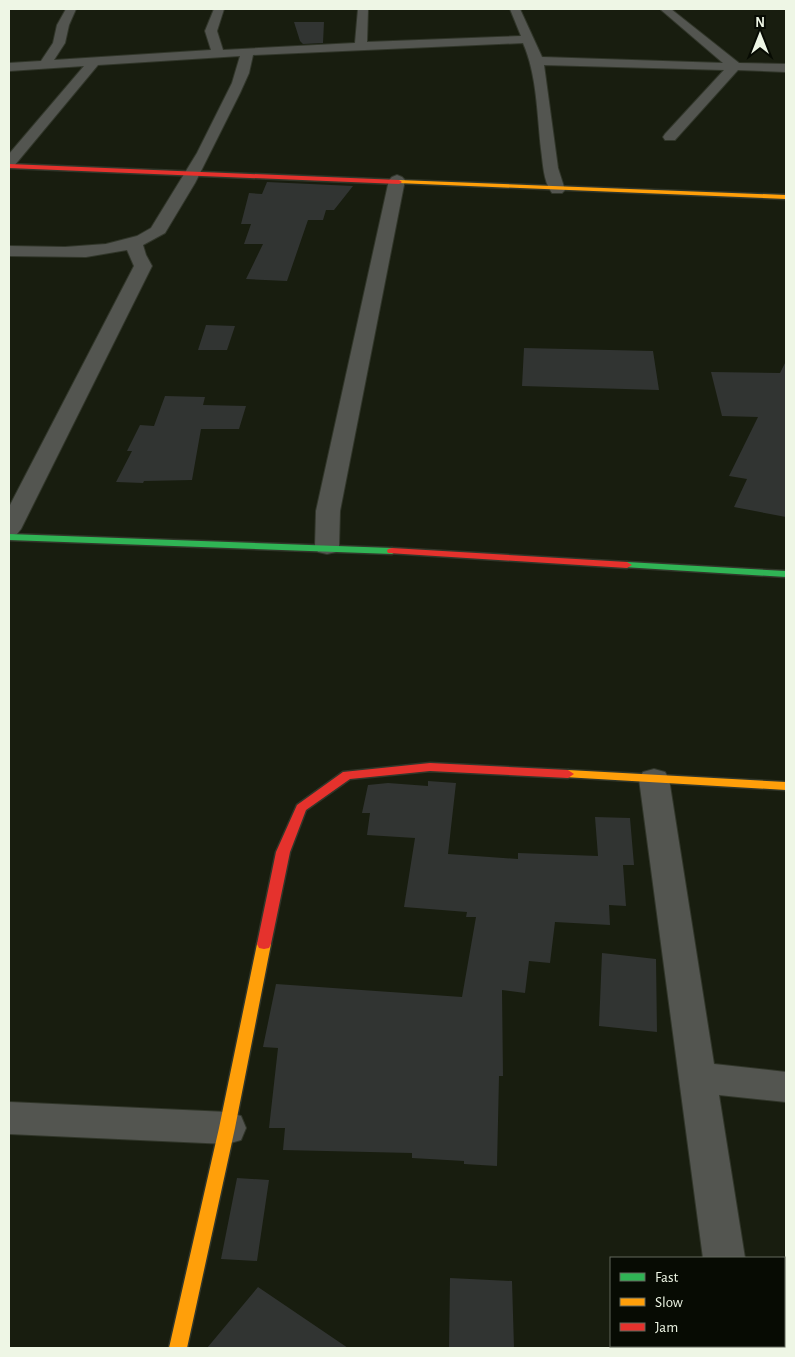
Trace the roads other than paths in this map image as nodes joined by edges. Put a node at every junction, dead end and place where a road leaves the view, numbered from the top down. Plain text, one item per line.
1 (71, 9) edge
2 (219, 9) edge
3 (363, 9) edge
4 (515, 9) edge
5 (665, 9) edge
6 (528, 39) junction
7 (361, 47) junction
8 (247, 52) junction
9 (218, 54) junction
10 (537, 61) junction
11 (96, 62) junction
12 (45, 65) junction
13 (735, 66) junction
14 (9, 67) edge
15 (786, 68) edge
16 (670, 137) dead end
17 (9, 165) edge
18 (195, 172) junction
19 (397, 180) junction
20 (558, 190) junction
21 (786, 197) edge
22 (134, 242) junction
23 (9, 251) edge
24 (9, 529) edge
25 (9, 537) edge
26 (327, 547) junction
27 (786, 574) edge
28 (654, 779) junction
29 (786, 786) edge
30 (698, 1078) junction
31 (786, 1087) edge
32 (9, 1118) edge
33 (227, 1128) junction
34 (724, 1257) edge
35 (178, 1348) edge

1 - 12 street
2 - 9 street
3 - 7 street
4 - 6 street
5 - 13 street
6 - 7 street
6 - 10 street
7 - 8 street
8 - 9 street
8 - 18 street
9 - 11 street
10 - 13 street
10 - 20 street
11 - 12 street
11 - 17 street
12 - 14 street
13 - 15 street
13 - 16 street
17 - 18 street
18 - 19 street
18 - 22 street
19 - 20 street
19 - 26 street
20 - 21 street
22 - 23 street
22 - 24 street
25 - 26 street
26 - 27 street
28 - 29 street
28 - 30 street
28 - 33 street
30 - 31 street
30 - 34 street
32 - 33 street
33 - 35 street

